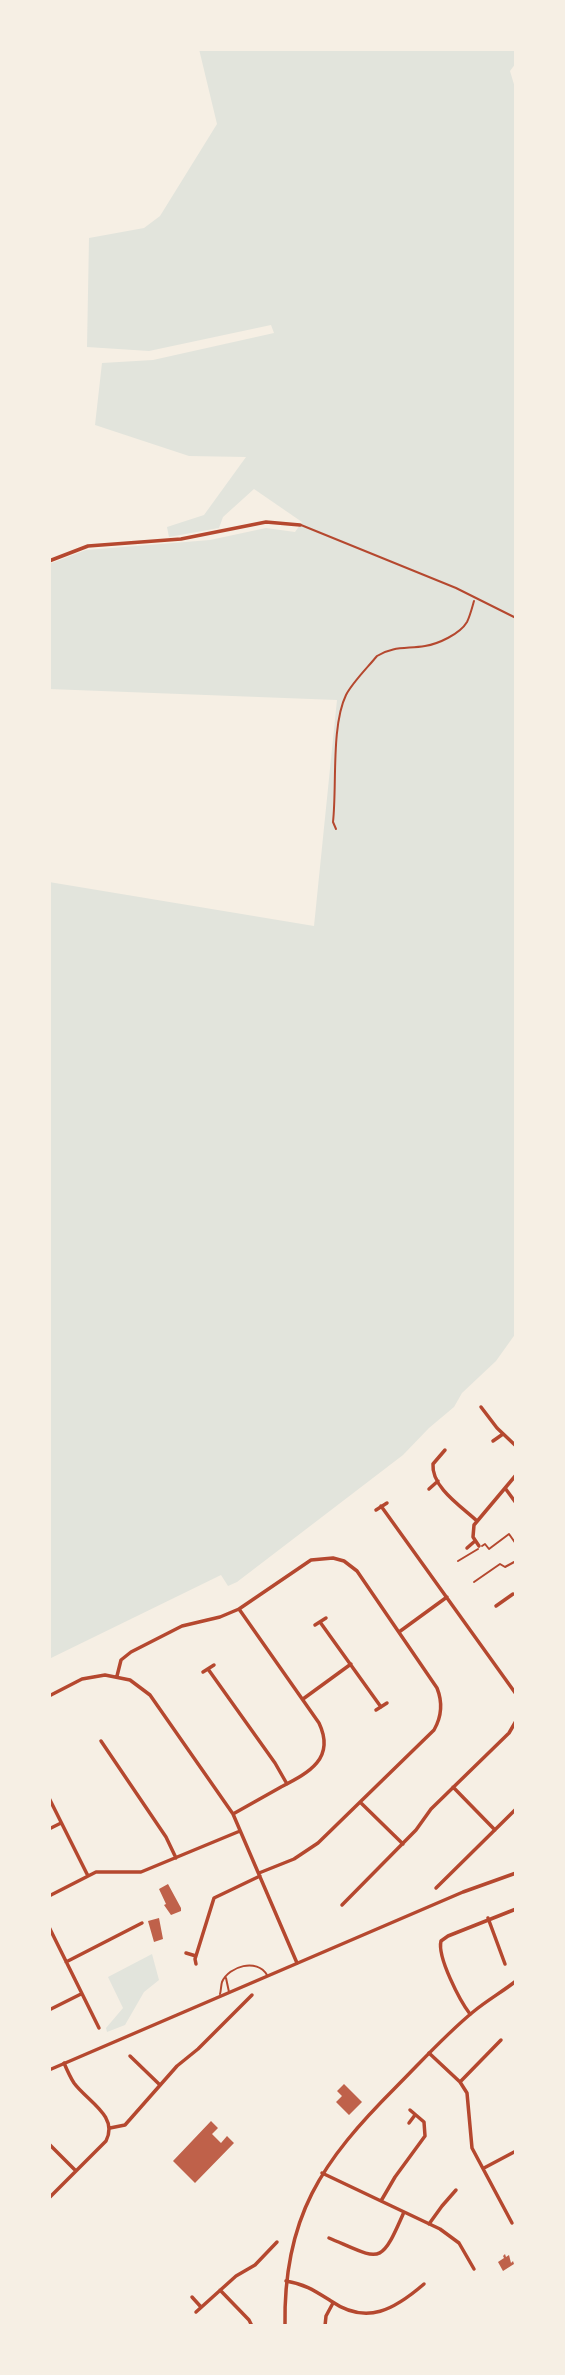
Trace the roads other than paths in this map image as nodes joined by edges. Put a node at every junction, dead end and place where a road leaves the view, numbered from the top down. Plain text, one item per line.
1 (300, 525) joint
2 (49, 561) edge
3 (516, 618) edge
4 (481, 1407) dead end
5 (485, 1413) junction
6 (480, 1417) dead end
7 (503, 1434) junction
8 (493, 1441) dead end
9 (516, 1446) edge
10 (445, 1450) dead end
11 (439, 1455) junction
12 (443, 1461) dead end
13 (516, 1475) edge
14 (438, 1481) junction
15 (505, 1488) junction
16 (429, 1489) dead end
17 (387, 1503) dead end
18 (516, 1503) edge
19 (382, 1506) junction
20 (376, 1510) dead end
21 (477, 1521) junction
22 (467, 1548) dead end
23 (514, 1595) edge
24 (447, 1597) junction
25 (496, 1606) dead end
26 (239, 1609) junction
27 (326, 1618) dead end
28 (320, 1622) junction
29 (315, 1625) dead end
30 (399, 1632) junction
31 (351, 1664) junction
32 (214, 1665) dead end
33 (208, 1669) junction
34 (203, 1672) dead end
35 (117, 1676) junction
36 (516, 1695) edge
37 (49, 1696) edge
38 (303, 1699) junction
39 (387, 1703) dead end
40 (381, 1707) junction
41 (376, 1710) dead end
42 (516, 1721) edge
43 (101, 1741) dead end
44 (287, 1784) junction
45 (453, 1787) junction
46 (49, 1798) edge
47 (360, 1802) junction
48 (516, 1809) edge
49 (233, 1814) junction
50 (61, 1823) junction
51 (49, 1829) edge
52 (240, 1830) junction
53 (495, 1830) junction
54 (403, 1844) junction
55 (176, 1858) junction
56 (516, 1873) edge
57 (260, 1874) junction
58 (88, 1876) junction
59 (448, 1876) junction
60 (453, 1881) dead end
61 (436, 1888) dead end
62 (49, 1896) edge
63 (342, 1905) dead end
64 (516, 1909) edge
65 (488, 1918) junction
66 (142, 1923) dead end
67 (49, 1927) edge
68 (136, 1927) junction
69 (139, 1932) dead end
70 (186, 1953) dead end
71 (509, 1955) dead end
72 (196, 1956) junction
73 (503, 1957) junction
74 (66, 1962) junction
75 (297, 1963) junction
76 (196, 1964) dead end
77 (505, 1964) dead end
78 (226, 1976) junction
79 (268, 1976) junction
80 (516, 1981) edge
81 (229, 1992) junction
82 (82, 1993) junction
83 (252, 1995) dead end
84 (220, 1996) junction
85 (236, 2003) dead end
86 (240, 2007) junction
87 (49, 2010) edge
88 (470, 2014) junction
89 (96, 2021) junction
90 (90, 2024) dead end
91 (99, 2028) dead end
92 (501, 2040) dead end
93 (496, 2044) junction
94 (501, 2049) dead end
95 (429, 2053) junction
96 (130, 2056) dead end
97 (64, 2063) junction
98 (49, 2070) edge
99 (460, 2082) junction
100 (160, 2085) junction
101 (410, 2110) dead end
102 (415, 2115) junction
103 (409, 2123) dead end
104 (110, 2128) junction
105 (49, 2144) edge
106 (508, 2147) dead end
107 (514, 2152) edge
108 (483, 2169) junction
109 (76, 2171) junction
110 (322, 2173) junction
111 (447, 2190) dead end
112 (456, 2190) dead end
113 (451, 2195) junction
114 (49, 2198) edge
115 (381, 2201) junction
116 (404, 2212) junction
117 (512, 2223) dead end
118 (429, 2224) junction
119 (338, 2235) dead end
120 (329, 2238) dead end
121 (336, 2241) junction
122 (277, 2242) dead end
123 (476, 2256) dead end
124 (470, 2258) junction
125 (474, 2269) dead end
126 (286, 2281) junction
127 (424, 2284) dead end
128 (419, 2288) junction
129 (220, 2290) junction
130 (424, 2293) dead end
131 (192, 2297) dead end
132 (333, 2303) junction
133 (201, 2307) junction
134 (196, 2312) dead end
135 (252, 2326) edge
136 (285, 2326) edge
137 (326, 2326) edge

1 - 2 street
1 - 3 lane
4 - 5 street
5 - 6 street
5 - 7 street
7 - 8 street
7 - 9 street
10 - 11 street
11 - 12 street
11 - 14 street
13 - 15 street
14 - 16 street
14 - 21 street
15 - 18 street
15 - 21 street
17 - 19 street
19 - 20 street
19 - 24 street
21 - 22 street
23 - 25 street
24 - 30 street
24 - 36 street
26 - 30 street
26 - 35 street
26 - 38 street
27 - 28 street
28 - 29 street
28 - 31 street
30 - 47 street
31 - 38 street
31 - 40 street
32 - 33 street
33 - 34 street
33 - 44 street
35 - 37 street
35 - 49 street
38 - 44 street
39 - 40 street
40 - 41 street
42 - 45 street
43 - 55 street
44 - 49 street
45 - 53 street
45 - 54 street
46 - 50 street
47 - 54 street
47 - 57 street
48 - 53 street
49 - 52 street
50 - 51 street
50 - 58 street
52 - 55 street
52 - 57 street
53 - 59 street
54 - 63 street
55 - 58 street
56 - 75 street
57 - 72 street
57 - 75 street
58 - 62 street
59 - 60 street
59 - 61 street
64 - 65 street
65 - 73 street
65 - 88 street
66 - 68 street
67 - 74 street
68 - 69 street
68 - 74 street
70 - 72 street
71 - 73 street
72 - 76 street
73 - 77 street
74 - 82 street
75 - 79 street
78 - 79 lane
78 - 81 lane
78 - 84 lane
79 - 81 street
80 - 88 street
81 - 84 street
82 - 87 street
82 - 89 street
83 - 86 street
84 - 97 street
85 - 86 street
86 - 100 street
88 - 95 street
89 - 90 street
89 - 91 street
92 - 93 street
93 - 94 street
93 - 99 street
95 - 99 street
95 - 110 street
96 - 100 street
97 - 98 street
97 - 104 street
99 - 108 street
100 - 104 street
101 - 102 street
102 - 103 street
102 - 115 street
104 - 109 street
105 - 109 street
106 - 107 street
107 - 108 street
108 - 117 street
109 - 114 street
110 - 115 street
110 - 126 street
111 - 113 street
112 - 113 street
113 - 118 street
115 - 116 street
116 - 118 street
116 - 121 street
118 - 124 street
119 - 121 street
120 - 121 street
122 - 129 street
123 - 124 street
124 - 125 street
126 - 132 street
126 - 136 street
127 - 128 street
128 - 130 street
128 - 132 street
129 - 133 street
129 - 135 street
131 - 133 street
132 - 137 street
133 - 134 street

